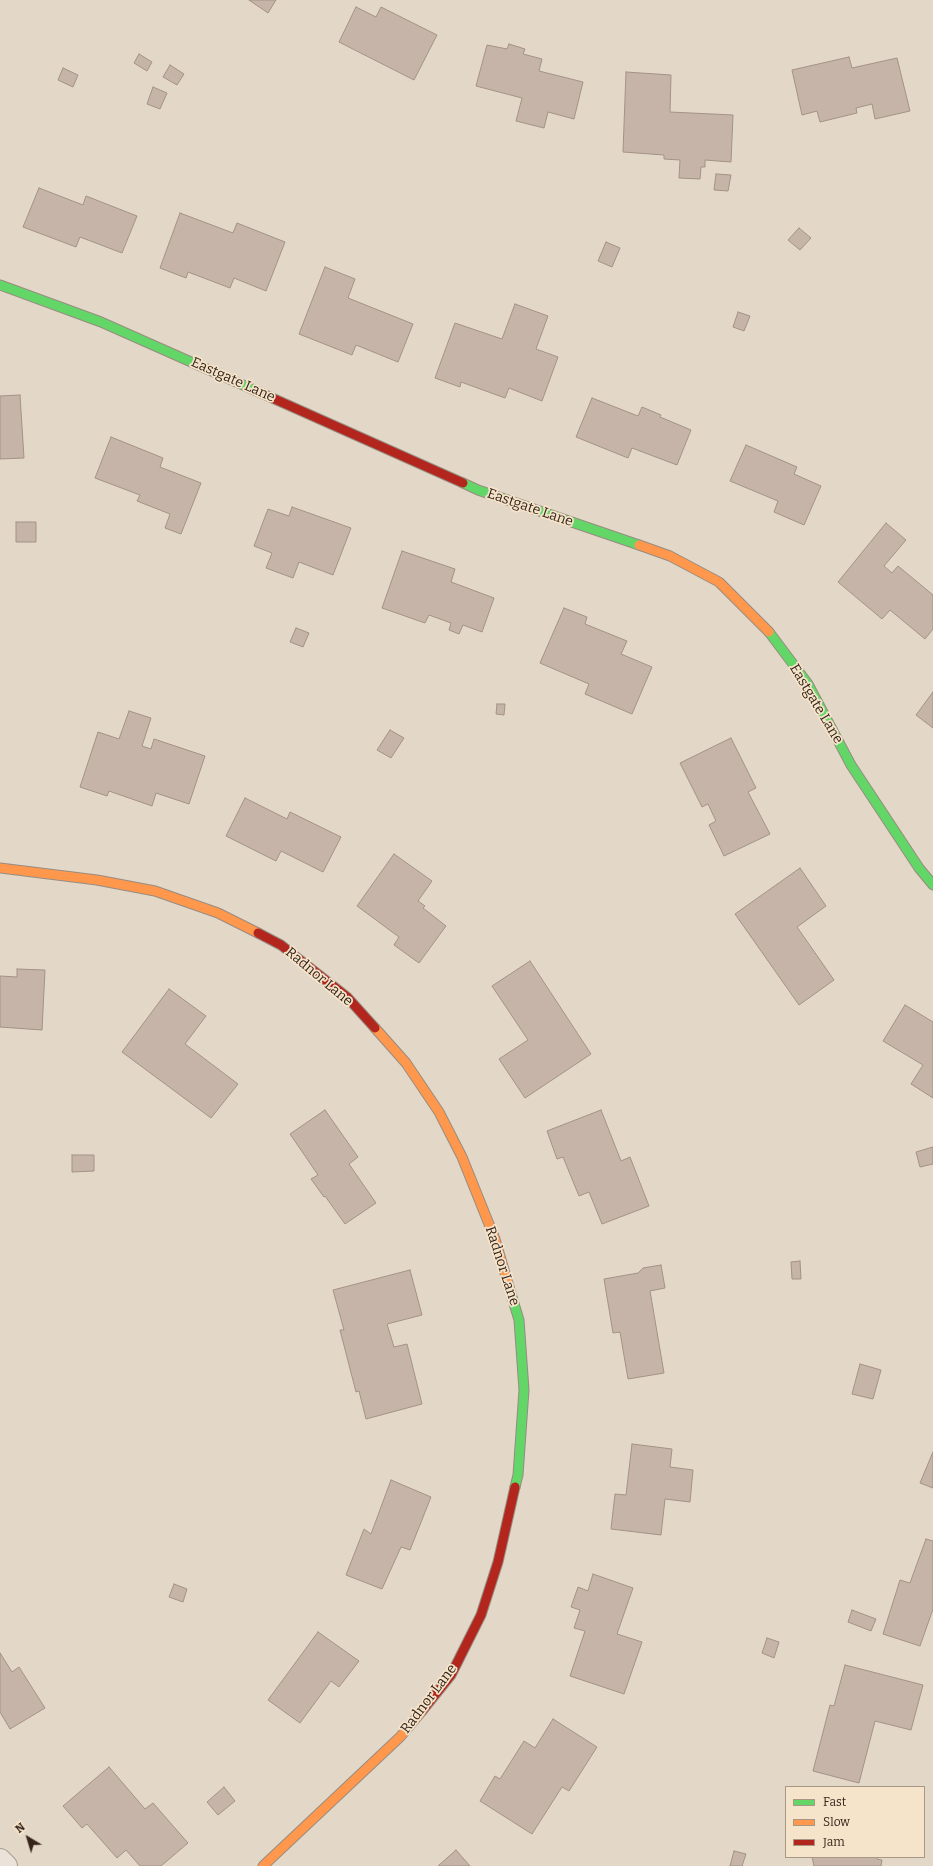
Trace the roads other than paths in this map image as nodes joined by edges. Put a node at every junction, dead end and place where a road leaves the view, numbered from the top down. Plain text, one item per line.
1 (0, 285) edge
2 (0, 868) edge
3 (933, 885) edge
4 (0, 1860) edge
5 (6, 1866) edge
6 (263, 1866) edge

1 - 3 street, Eastgate Lane
2 - 6 street, Radnor Lane
4 - 5 street

